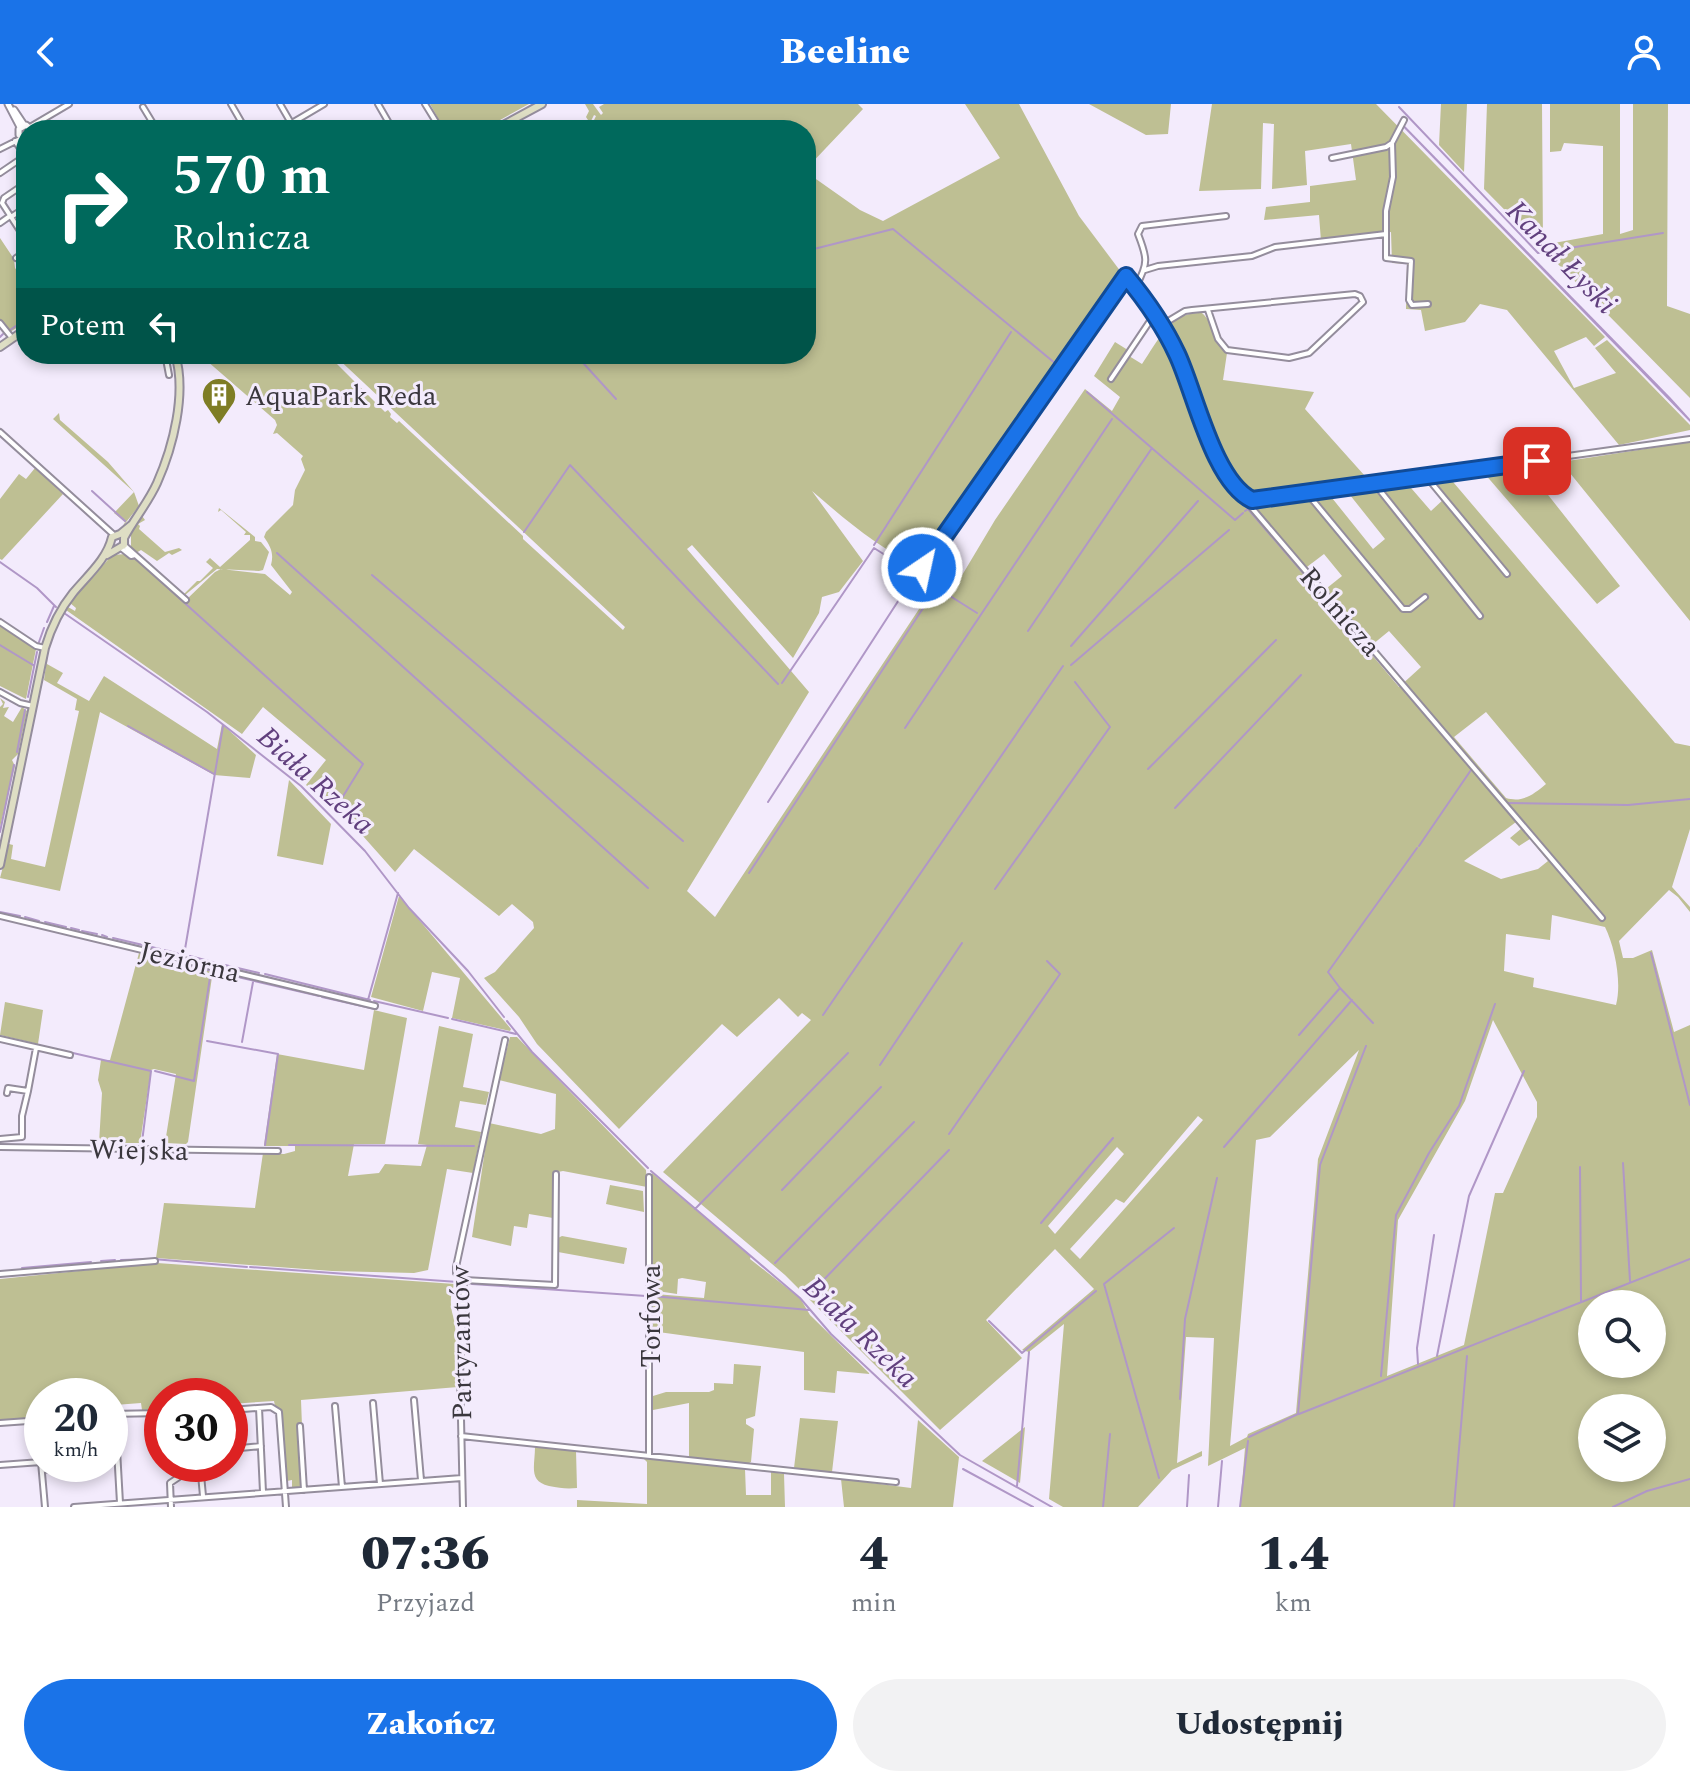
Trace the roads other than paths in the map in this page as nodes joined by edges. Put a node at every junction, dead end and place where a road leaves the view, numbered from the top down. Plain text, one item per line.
1 (69, 104) edge
2 (324, 104) edge
3 (542, 104) edge
4 (143, 107) dead end
5 (43, 120) edge
6 (151, 120) edge
7 (296, 120) edge
8 (512, 120) edge
9 (1404, 120) dead end
10 (16, 139) edge
11 (12, 141) junction
12 (1392, 143) junction
13 (16, 146) edge
14 (0, 149) edge
15 (1332, 158) dead end
16 (16, 190) edge
17 (16, 213) edge
18 (1226, 216) dead end
19 (10, 217) junction
20 (0, 223) edge
21 (16, 225) edge
22 (1386, 234) junction
23 (1145, 270) junction
24 (1135, 287) junction
25 (1428, 304) dead end
26 (1208, 310) junction
27 (1154, 315) junction
28 (0, 323) edge
29 (1160, 326) junction
30 (16, 335) edge
31 (12, 338) junction
32 (0, 347) edge
33 (167, 364) edge
34 (176, 364) edge
35 (169, 375) dead end
36 (1111, 379) dead end
37 (0, 432) edge
38 (1690, 439) edge
39 (1425, 475) junction
40 (1374, 483) junction
41 (1306, 492) junction
42 (1240, 494) junction
43 (118, 541) junction
44 (922, 568) dead end
45 (1507, 574) dead end
46 (1425, 597) dead end
47 (186, 600) dead end
48 (1480, 616) dead end
49 (0, 622) edge
50 (45, 648) junction
51 (0, 692) edge
52 (33, 706) junction
53 (2, 854) edge
54 (0, 865) edge
55 (2, 916) edge
56 (1602, 918) dead end
57 (375, 1006) dead end
58 (0, 1039) edge
59 (505, 1040) dead end
60 (36, 1048) junction
61 (70, 1055) dead end
62 (28, 1091) junction
63 (7, 1093) dead end
64 (0, 1139) edge
65 (0, 1147) edge
66 (278, 1151) dead end
67 (556, 1174) dead end
68 (649, 1177) dead end
69 (155, 1261) dead end
70 (0, 1274) edge
71 (464, 1280) junction
72 (414, 1400) dead end
73 (373, 1403) dead end
74 (335, 1406) dead end
75 (259, 1408) junction
76 (248, 1409) edge
77 (24, 1421) edge
78 (0, 1423) edge
79 (300, 1426) dead end
80 (461, 1436) junction
81 (261, 1446) junction
82 (248, 1447) edge
83 (649, 1455) junction
84 (24, 1463) edge
85 (0, 1465) edge
86 (462, 1478) junction
87 (421, 1480) junction
88 (43, 1482) edge
89 (118, 1482) edge
90 (172, 1482) edge
91 (202, 1482) edge
92 (896, 1482) dead end
93 (380, 1484) junction
94 (342, 1487) junction
95 (304, 1490) junction
96 (285, 1491) junction
97 (263, 1492) junction
98 (203, 1496) junction
99 (170, 1499) junction
100 (120, 1503) junction
101 (45, 1507) edge
102 (74, 1507) edge
103 (171, 1507) edge
104 (286, 1507) edge
105 (463, 1507) edge

1 - 5 street
2 - 7 street
3 - 8 main road
4 - 6 street
9 - 12 street
10 - 11 street
11 - 13 street
11 - 14 street
12 - 15 street
12 - 22 street
16 - 19 street
17 - 19 street
18 - 23 street
19 - 20 street
19 - 21 street
22 - 23 street
22 - 25 street
23 - 24 street
24 - 27 street, Rolnicza
24 - 44 street, Rolnicza
26 - 26 street
26 - 29 street
27 - 29 street, Rolnicza
27 - 36 street
28 - 31 street
29 - 42 street, Rolnicza
30 - 31 main road
31 - 32 main road
33 - 35 street
34 - 43 main road
37 - 43 street
38 - 39 street
39 - 40 street
39 - 45 street
40 - 41 street
40 - 48 street
41 - 42 street
41 - 46 street
42 - 56 street, Rolnicza
43 - 47 street
43 - 50 main road
49 - 50 street
50 - 52 main road
51 - 52 street
52 - 53 main road
53 - 54 main road
55 - 57 street, Jeziorna
58 - 60 street
59 - 71 street, Partyzantów
60 - 61 street
60 - 62 street
62 - 63 street
62 - 64 street
65 - 66 street, Wiejska
67 - 71 street
68 - 83 street, Torfowa
69 - 70 street
71 - 80 street, Partyzantów
72 - 87 street
73 - 93 street
74 - 94 street
75 - 76 street
75 - 81 street
75 - 96 street
77 - 78 street
79 - 95 street
80 - 83 street
80 - 86 street, Partyzantów
81 - 82 street
81 - 97 street
83 - 92 street
84 - 85 street
86 - 87 street
86 - 105 street, Partyzantów
87 - 93 street
88 - 101 street
89 - 100 street
90 - 99 street
91 - 98 street
93 - 94 street
94 - 95 street
95 - 96 street
96 - 97 street
96 - 104 street
97 - 98 street
98 - 99 street
99 - 100 street
99 - 103 street
100 - 102 street

